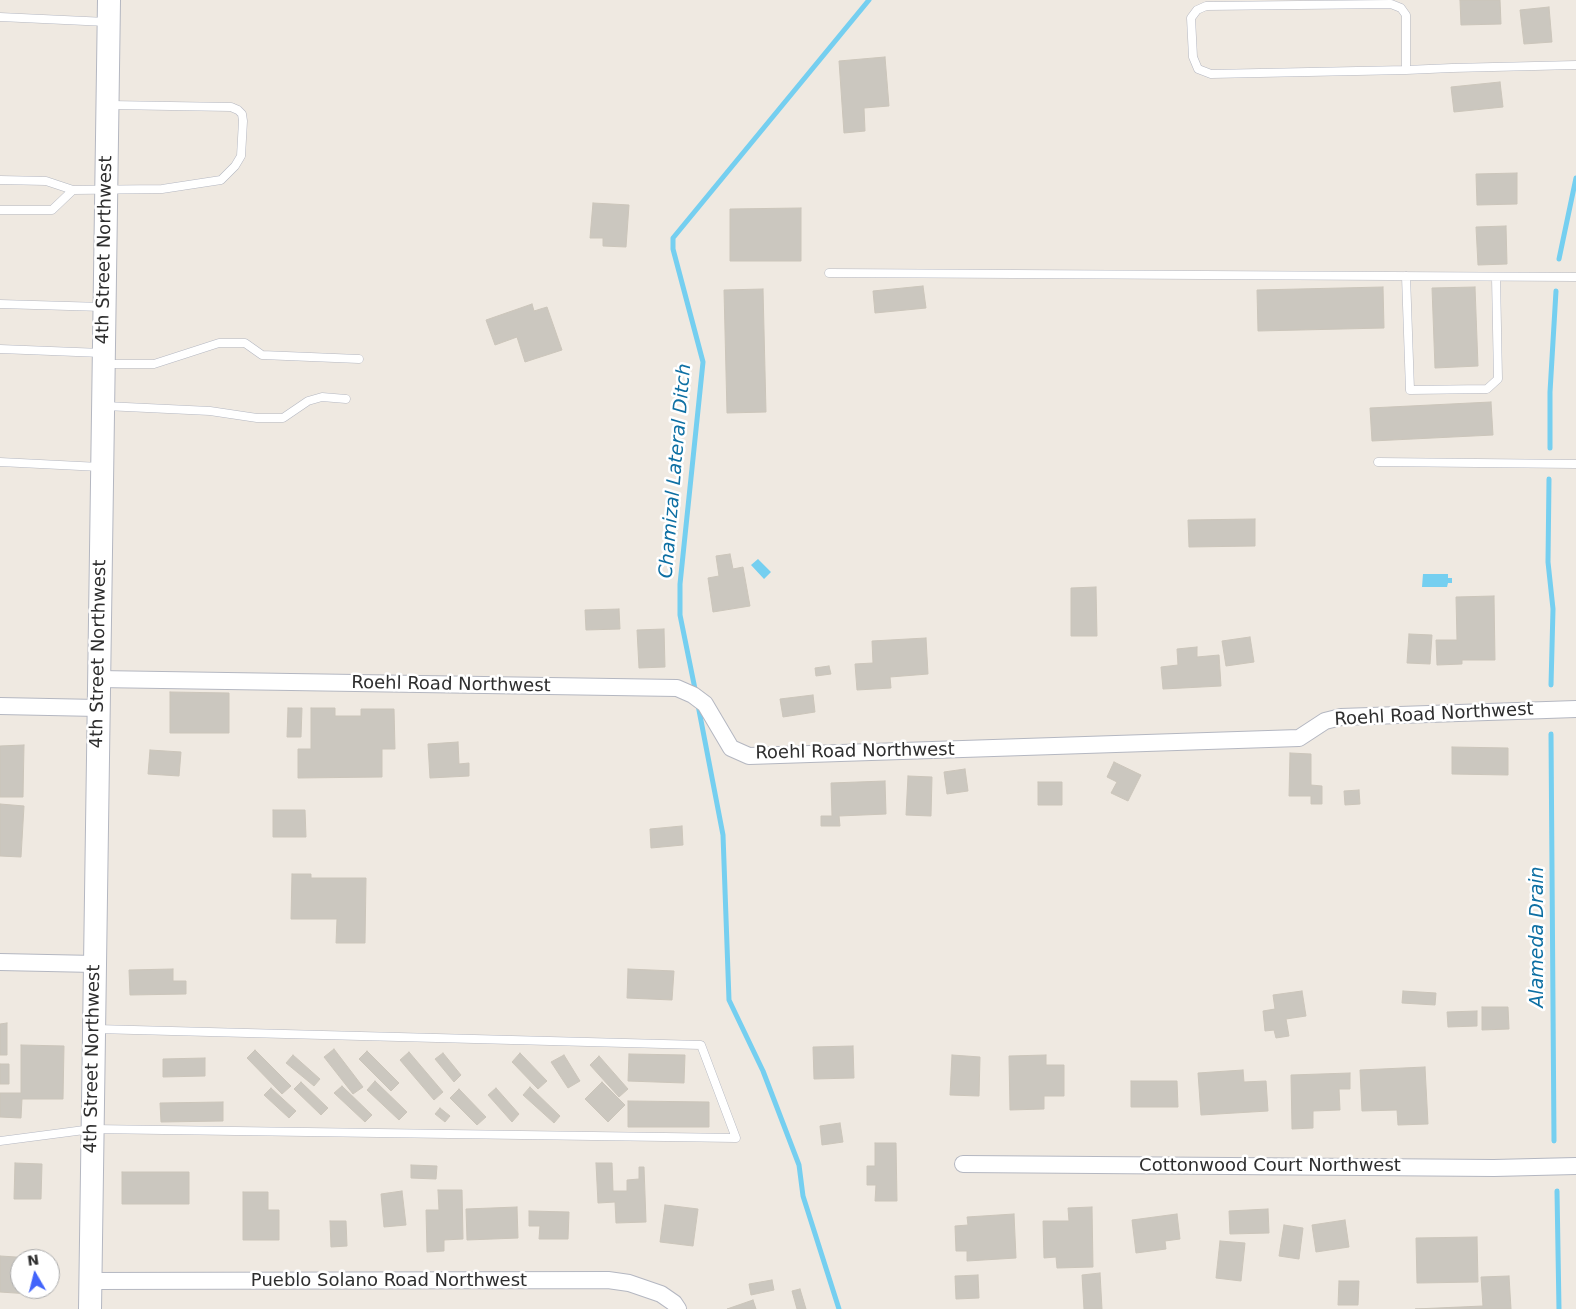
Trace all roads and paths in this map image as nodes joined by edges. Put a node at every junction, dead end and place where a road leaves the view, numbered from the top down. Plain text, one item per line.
1 (109, 11) edge
2 (0, 18) edge
3 (1576, 66) edge
4 (1406, 70) junction
5 (108, 105) junction
6 (0, 180) edge
7 (74, 190) junction
8 (106, 190) junction
9 (0, 210) edge
10 (829, 273) dead end
11 (1406, 276) junction
12 (1496, 277) junction
13 (1576, 277) edge
14 (0, 304) edge
15 (104, 307) junction
16 (0, 349) edge
17 (104, 359) junction
18 (359, 359) dead end
19 (346, 398) dead end
20 (103, 406) junction
21 (0, 462) edge
22 (1378, 462) dead end
23 (1576, 464) edge
24 (102, 467) junction
25 (98, 679) junction
26 (0, 706) edge
27 (98, 708) junction
28 (1576, 709) edge
29 (0, 962) edge
30 (94, 964) junction
31 (94, 1029) junction
32 (92, 1129) junction
33 (0, 1141) edge
34 (963, 1164) dead end
35 (1576, 1166) edge
36 (91, 1281) junction
37 (90, 1309) edge
38 (678, 1309) edge

1 - 2 lane
1 - 5 main road, 4th Street Northwest
3 - 4 lane
4 - 4 lane
5 - 8 main road, 4th Street Northwest
5 - 8 lane
6 - 7 lane
7 - 8 lane
7 - 9 lane
8 - 15 main road, 4th Street Northwest
10 - 11 lane
11 - 12 lane
11 - 12 lane
12 - 13 lane
14 - 15 lane
15 - 17 main road, 4th Street Northwest
16 - 17 lane
17 - 18 lane
17 - 20 main road, 4th Street Northwest
19 - 20 lane
20 - 24 main road, 4th Street Northwest
21 - 24 lane
22 - 23 lane
24 - 25 main road, 4th Street Northwest
25 - 27 main road, 4th Street Northwest
25 - 28 street, Roehl Road Northwest
26 - 27 street
27 - 30 main road, 4th Street Northwest
29 - 30 street
30 - 31 main road, 4th Street Northwest
31 - 32 main road, 4th Street Northwest
31 - 32 lane
32 - 33 lane
32 - 36 main road, 4th Street Northwest
34 - 35 street, Cottonwood Court Northwest
36 - 37 main road, 4th Street Northwest
36 - 38 street, Pueblo Solano Road Northwest

